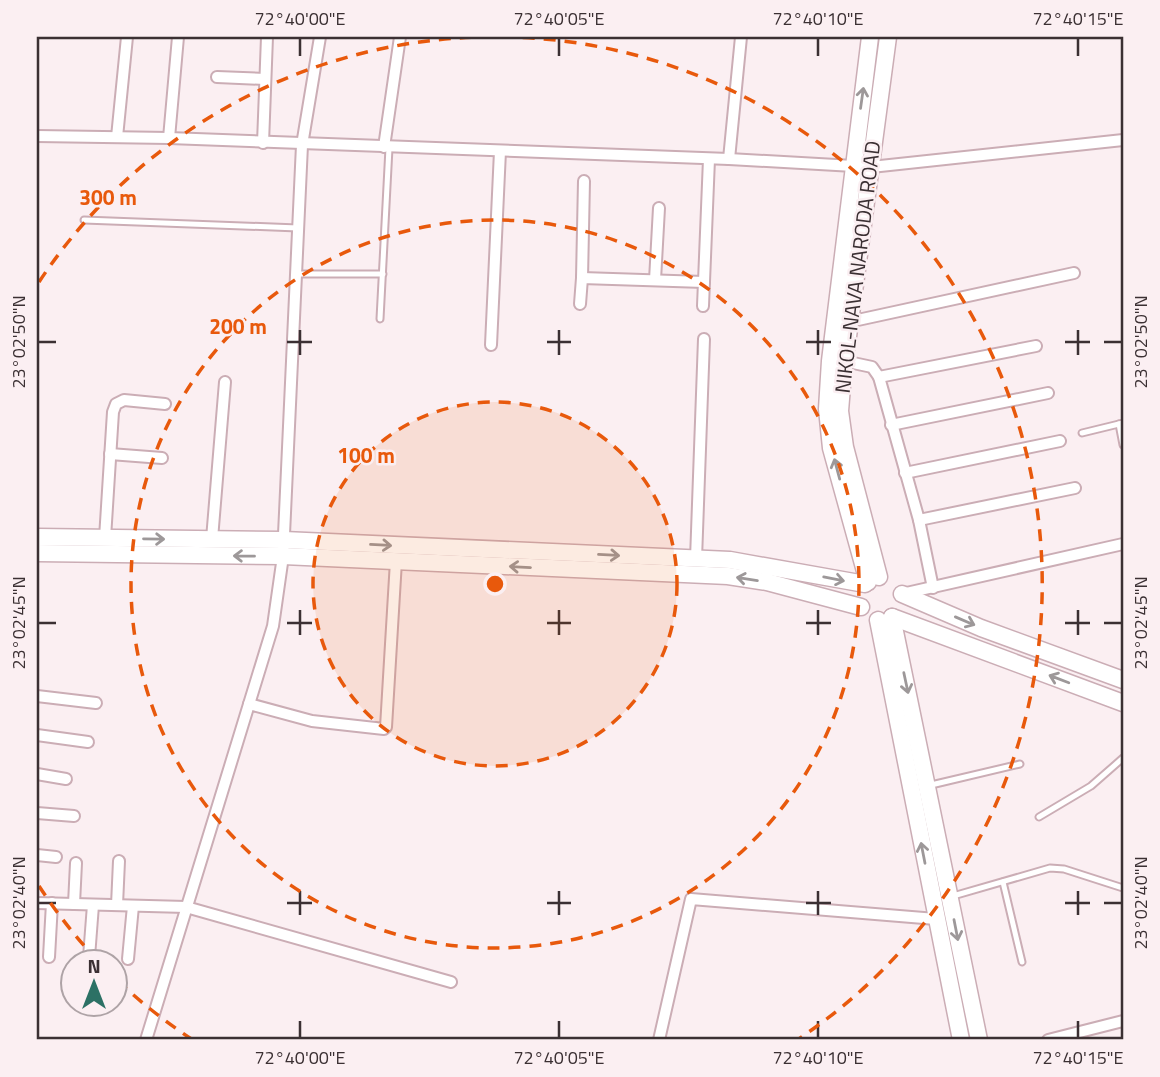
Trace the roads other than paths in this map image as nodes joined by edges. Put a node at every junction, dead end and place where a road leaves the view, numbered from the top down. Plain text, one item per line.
1 (127, 37) edge
2 (178, 37) edge
3 (267, 37) edge
4 (320, 37) edge
5 (400, 37) edge
6 (741, 37) edge
7 (870, 37) edge
8 (888, 37) edge
9 (217, 77) dead end
10 (265, 79) junction
11 (37, 135) edge
12 (117, 137) junction
13 (169, 138) junction
14 (1123, 140) edge
15 (263, 143) junction
16 (302, 145) junction
17 (386, 147) junction
18 (500, 151) junction
19 (709, 159) junction
20 (729, 159) junction
21 (853, 166) junction
22 (871, 167) junction
23 (584, 181) dead end
24 (659, 208) dead end
25 (84, 220) dead end
26 (298, 228) junction
27 (1074, 273) dead end
28 (296, 274) junction
29 (383, 274) junction
30 (582, 278) junction
31 (654, 280) junction
32 (704, 282) junction
33 (580, 304) dead end
34 (703, 306) dead end
35 (380, 319) dead end
36 (842, 323) junction
37 (704, 340) dead end
38 (491, 345) dead end
39 (1036, 346) dead end
40 (844, 361) junction
41 (879, 377) junction
42 (225, 382) dead end
43 (1048, 393) dead end
44 (165, 404) dead end
45 (1121, 424) edge
46 (891, 425) junction
47 (1082, 433) dead end
48 (1060, 441) dead end
49 (1123, 445) edge
50 (110, 454) junction
51 (162, 457) dead end
52 (905, 473) junction
53 (1075, 488) dead end
54 (919, 520) junction
55 (37, 537) edge
56 (105, 538) junction
57 (212, 539) junction
58 (1123, 544) edge
59 (284, 548) junction
60 (37, 553) edge
61 (696, 559) junction
62 (396, 561) junction
63 (870, 581) junction
64 (933, 588) junction
65 (902, 594) junction
66 (861, 607) junction
67 (885, 618) junction
68 (1123, 680) edge
69 (37, 696) edge
70 (1123, 703) edge
71 (96, 704) dead end
72 (249, 704) junction
73 (37, 735) edge
74 (88, 742) dead end
75 (1123, 758) edge
76 (1020, 764) dead end
77 (37, 774) edge
78 (66, 779) dead end
79 (928, 785) junction
80 (37, 813) edge
81 (74, 816) dead end
82 (1039, 817) dead end
83 (37, 855) edge
84 (56, 857) dead end
85 (120, 861) dead end
86 (76, 863) dead end
87 (1003, 882) junction
88 (1123, 888) edge
89 (950, 897) junction
90 (37, 903) edge
91 (52, 903) junction
92 (74, 904) junction
93 (93, 905) junction
94 (117, 905) junction
95 (133, 906) junction
96 (186, 907) junction
97 (936, 919) junction
98 (90, 948) edge
99 (129, 948) edge
100 (49, 957) dead end
101 (1022, 962) dead end
102 (451, 982) dead end
103 (1123, 1021) edge
104 (146, 1040) edge
105 (659, 1040) edge
106 (961, 1040) edge
107 (978, 1040) edge
108 (1048, 1040) edge

1 - 12 street
2 - 13 street
3 - 10 street
4 - 16 street
5 - 17 street
6 - 20 street
21 -> 7 street
8 - 22 street, NIKOL-NAVA NARODA ROAD
9 - 10 street
10 - 15 street
11 - 12 street
12 - 13 street
13 - 15 street
14 - 22 street
15 - 16 street
16 - 17 street
16 - 26 street
17 - 18 street
17 - 29 lane
18 - 19 street
18 - 38 street
19 - 20 street
19 - 32 street
20 - 21 street
21 - 22 street
21 - 36 street
22 - 36 street, NIKOL-NAVA NARODA ROAD
23 - 30 street
24 - 31 street
25 - 26 lane
26 - 28 street
27 - 36 street
28 - 29 lane
28 - 59 street
29 - 35 lane
30 - 31 street
30 - 33 street
31 - 32 street
32 - 34 street
36 - 40 street, NIKOL-NAVA NARODA ROAD
63 -> 36 street
37 - 61 street
39 - 41 street
40 - 41 street
40 - 63 street, NIKOL-NAVA NARODA ROAD
41 - 46 street
42 - 57 street
43 - 46 street
44 - 50 street
45 - 47 lane
45 - 49 lane
46 - 52 street
48 - 52 street
50 - 51 street
50 - 56 street
52 - 54 street
53 - 54 street
54 - 64 street
55 - 56 street
56 -> 57 street
57 - 59 street
58 - 64 street
59 -> 60 street
59 -> 61 street
59 - 62 street
59 - 72 street
61 -> 63 street
66 -> 62 street
62 - 72 street
63 - 65 street
63 - 66 street
64 - 65 street
65 - 67 street
65 -> 68 street
66 - 67 street
70 -> 67 street
67 -> 79 street
97 -> 67 street
69 - 71 street
72 - 96 street
73 - 74 street
75 - 82 lane
76 - 79 lane
77 - 78 street
79 - 89 street
80 - 81 street
83 - 84 street
85 - 94 street
86 - 92 street
87 - 88 lane
87 - 89 lane
87 - 101 lane
89 -> 107 street
90 - 91 street
91 - 92 street
91 - 100 street
92 - 93 street
93 - 94 street
93 - 98 street
94 - 95 street
95 - 96 street
95 - 99 street
96 - 102 street
96 - 104 street
97 - 105 street
97 - 106 street
103 - 108 street

